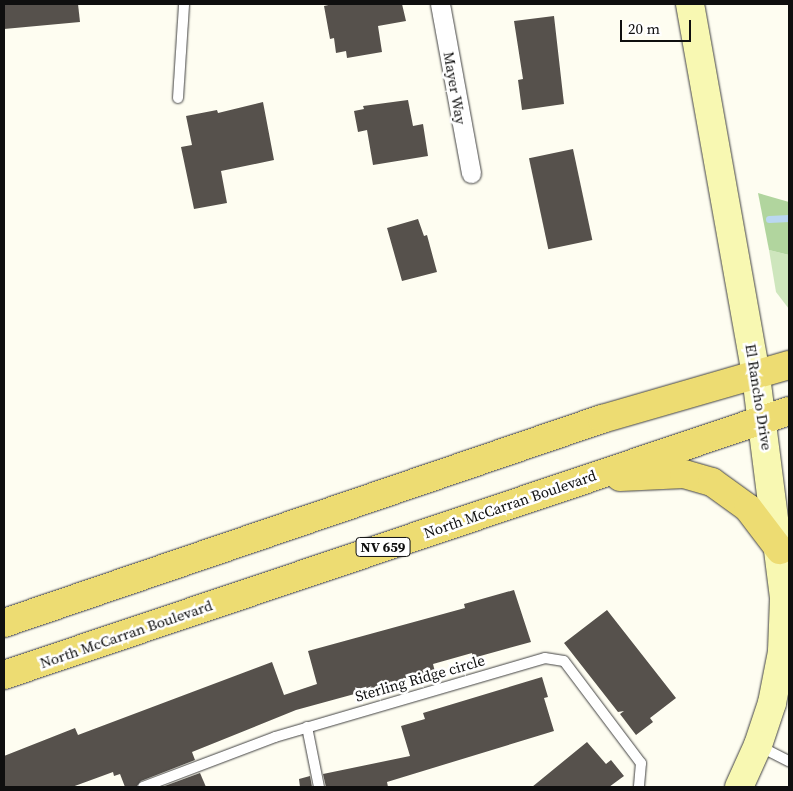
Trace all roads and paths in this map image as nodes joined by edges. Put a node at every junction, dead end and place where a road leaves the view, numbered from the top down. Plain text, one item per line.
1 (184, 4) edge
2 (440, 4) edge
3 (690, 4) edge
4 (178, 98) dead end
5 (471, 173) dead end
6 (789, 365) edge
7 (756, 376) junction
8 (789, 411) edge
9 (762, 419) junction
10 (584, 480) junction
11 (785, 539) edge
12 (4, 623) edge
13 (4, 675) edge
14 (307, 728) junction
15 (758, 746) junction
16 (789, 761) edge
17 (142, 787) edge
18 (319, 787) edge
19 (639, 787) edge
20 (738, 787) edge

1 - 4 lane
2 - 5 street, Mayer Way
3 - 7 main road, El Rancho Drive
6 - 7 main road
7 - 9 main road, El Rancho Drive
7 - 12 main road
8 - 9 main road, North McCarran Boulevard / NV 659
9 - 10 main road, North McCarran Boulevard / NV 659
9 - 11 main road, El Rancho Drive
10 - 11 main road
10 - 13 main road, North McCarran Boulevard / NV 659
11 - 15 main road, El Rancho Drive
14 - 17 lane, Sterling Ridge circle
14 - 18 lane
14 - 19 lane, Sterling Ridge circle
15 - 16 lane
15 - 20 main road, El Rancho Drive

